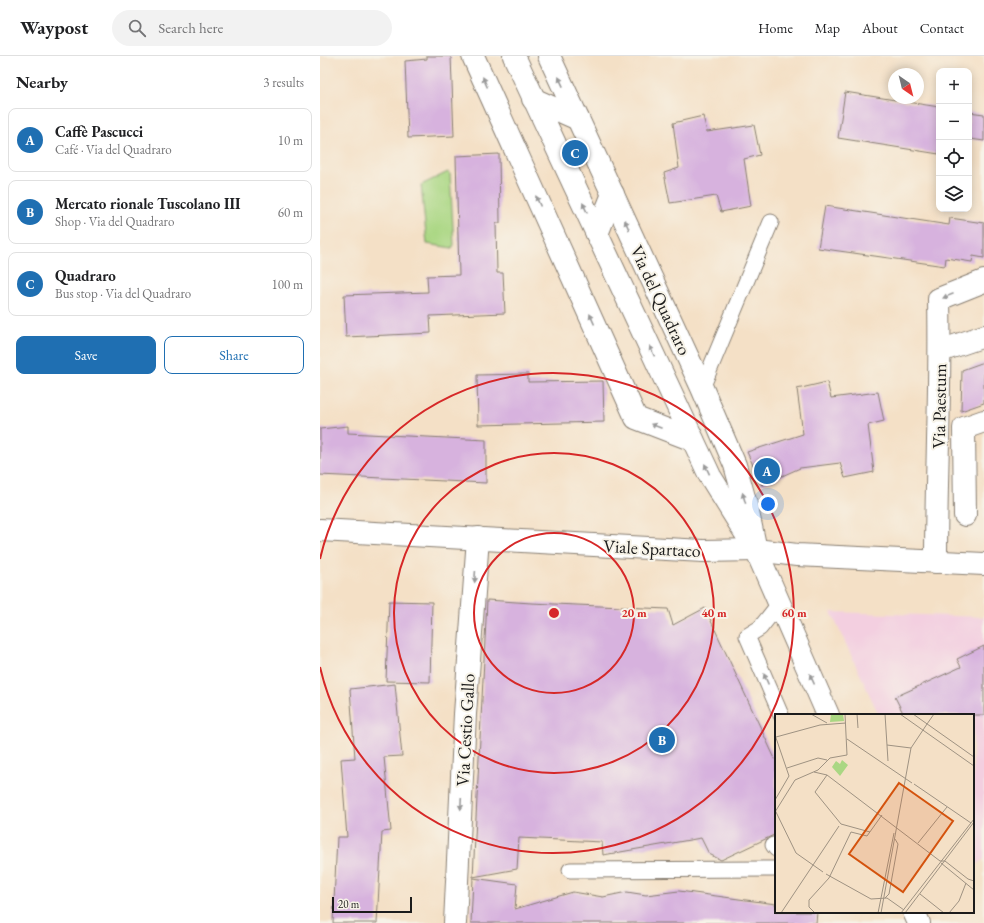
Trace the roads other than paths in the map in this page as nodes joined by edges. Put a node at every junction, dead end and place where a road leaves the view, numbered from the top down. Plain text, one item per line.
1 (473, 56) edge
2 (514, 56) edge
3 (549, 56) edge
4 (533, 99) junction
5 (578, 119) junction
6 (613, 194) junction
7 (771, 222) dead end
8 (597, 234) junction
9 (984, 281) edge
10 (984, 336) edge
11 (940, 350) junction
12 (702, 388) junction
13 (984, 421) edge
14 (693, 440) junction
15 (965, 515) dead end
16 (320, 530) edge
17 (478, 538) junction
18 (756, 550) junction
19 (936, 562) junction
20 (984, 564) edge
21 (779, 604) junction
22 (781, 714) edge
23 (828, 714) edge
24 (775, 869) edge
25 (570, 870) dead end
26 (914, 913) edge
27 (455, 923) edge
28 (919, 923) edge

14 -> 1 street
2 - 4 street, Via del Quadraro
5 -> 3 street, Via del Quadraro
4 - 5 street
8 -> 4 street, Via del Quadraro
5 - 6 street, Via del Quadraro
6 - 8 street
12 -> 6 street, Via del Quadraro
7 - 12 lane
14 -> 8 street, Via del Quadraro
9 -> 11 street, Via Paestum
10 - 11 street
11 - 19 street, Via Paestum
18 -> 12 street, Via del Quadraro
13 - 15 street
18 -> 14 street, Via del Quadraro
16 - 17 street, Viale Spartaco
17 - 18 street, Viale Spartaco
17 -> 27 street, Via Cestio Gallo
18 - 19 street, Viale Spartaco
18 - 21 street, Via del Quadraro
19 - 20 street, Viale Spartaco
22 -> 21 lane
23 -> 21 street, Via del Quadraro
24 - 25 lane
26 - 28 street

